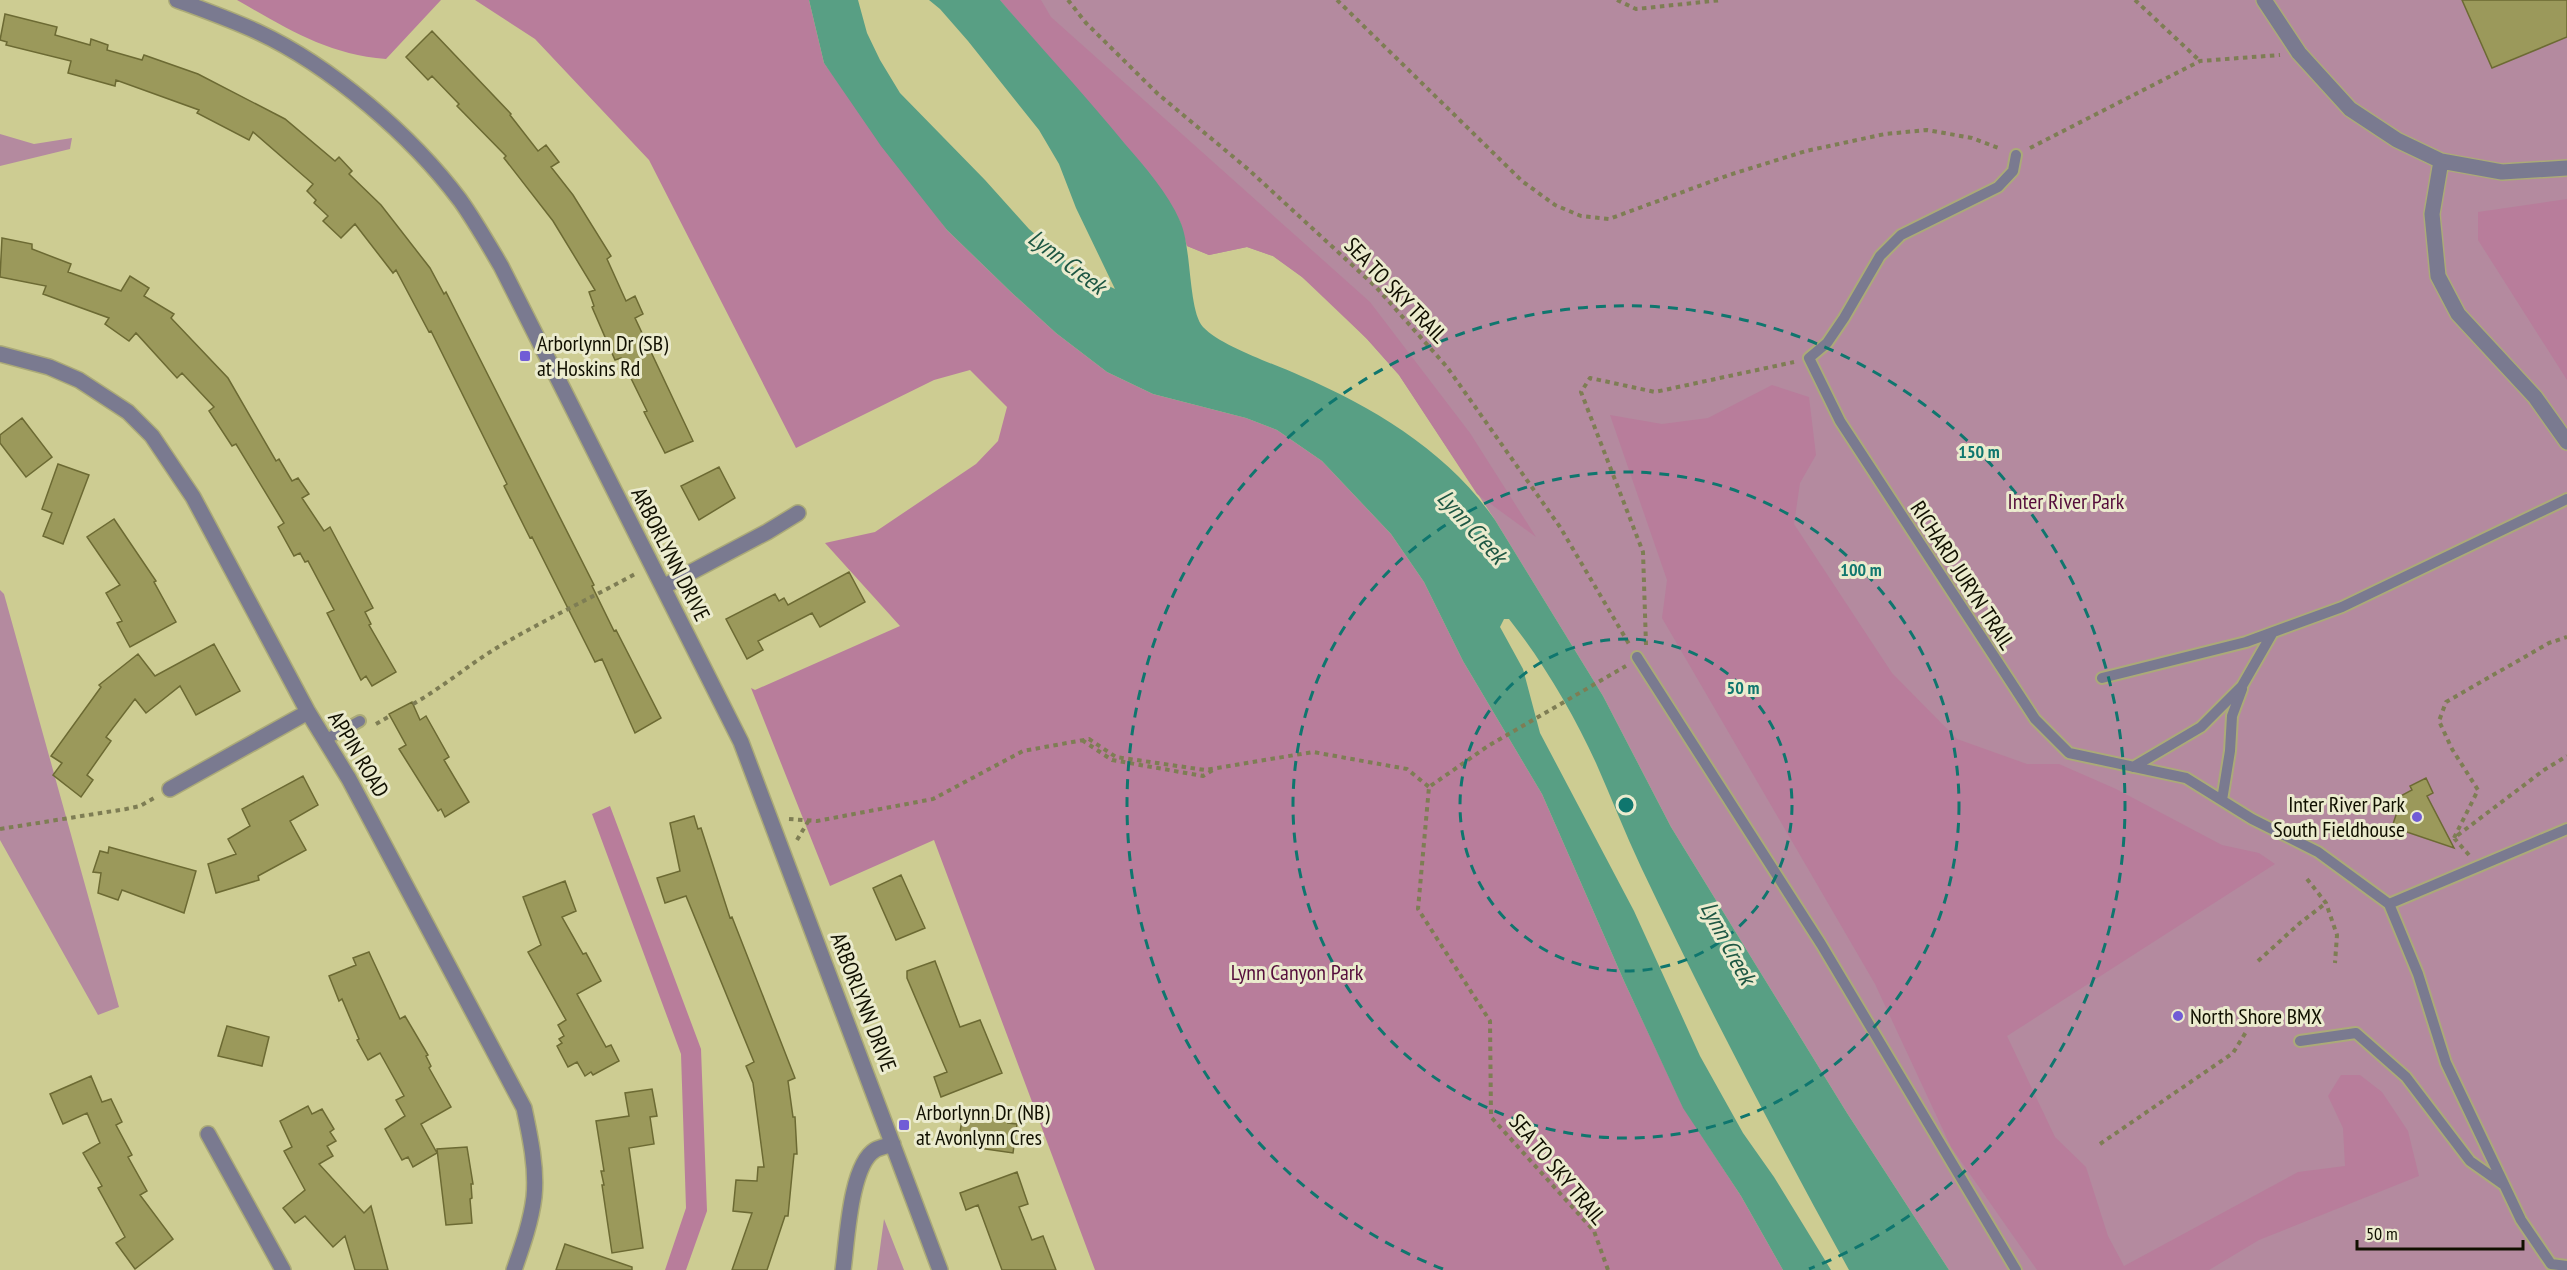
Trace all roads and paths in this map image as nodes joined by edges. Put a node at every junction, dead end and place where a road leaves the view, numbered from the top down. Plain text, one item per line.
1 (177, 0) edge
2 (1068, 0) edge
3 (1337, 0) edge
4 (1617, 0) edge
5 (1722, 0) edge
6 (2135, 0) edge
7 (2264, 0) edge
8 (2299, 53) junction
9 (2200, 61) junction
10 (2016, 155) junction
11 (2441, 161) junction
12 (2567, 168) edge
13 (0, 354) edge
14 (1809, 358) junction
15 (2567, 442) edge
16 (2567, 499) edge
17 (798, 513) dead end
18 (652, 566) junction
19 (663, 587) junction
20 (2273, 632) junction
21 (2567, 637) edge
22 (1637, 657) junction
23 (1618, 672) dead end
24 (2102, 678) dead end
25 (2242, 686) junction
26 (413, 704) dead end
27 (308, 712) junction
28 (360, 721) dead end
29 (325, 740) junction
30 (2567, 756) edge
31 (2133, 767) junction
32 (1429, 788) junction
33 (170, 789) joint
34 (2222, 800) junction
35 (770, 817) junction
36 (809, 820) junction
37 (0, 829) edge
38 (2567, 829) edge
39 (2454, 838) junction
40 (797, 840) dead end
41 (2479, 867) junction
42 (2307, 879) dead end
43 (2326, 903) junction
44 (2389, 904) junction
45 (2258, 962) dead end
46 (2335, 963) dead end
47 (2246, 1032) dead end
48 (2300, 1041) dead end
49 (208, 1134) dead end
50 (893, 1144) junction
51 (2100, 1144) dead end
52 (2504, 1185) junction
53 (2567, 1266) edge
54 (283, 1270) edge
55 (514, 1270) edge
56 (843, 1270) edge
57 (940, 1270) edge
58 (1608, 1270) edge
59 (2016, 1270) edge

1 - 18 street, ARBORLYNN DRIVE
2 - 22 path, SEA TO SKY TRAIL
3 - 10 path
4 - 5 path
6 - 9 path
7 - 8 street
8 - 9 path
8 - 11 street
9 - 10 path
10 - 14 lane
11 - 12 street
11 - 15 street
13 - 27 street, APPIN ROAD
14 - 22 path
14 - 31 lane, RICHARD JURYN TRAIL
16 - 20 lane
17 - 19 street
18 - 19 street, ARBORLYNN DRIVE
18 - 26 path
19 - 35 street, ARBORLYNN DRIVE
20 - 24 lane
20 - 25 lane
21 - 39 path
22 - 59 lane
23 - 32 path
25 - 31 lane
25 - 34 lane
27 - 29 street, APPIN ROAD
27 - 33 street
28 - 29 lane
29 - 55 street, APPIN ROAD
30 - 39 path
31 - 34 lane, RICHARD JURYN TRAIL
32 - 36 path
32 - 58 path, SEA TO SKY TRAIL
33 - 37 path
34 - 44 lane, RICHARD JURYN TRAIL
35 - 36 path
35 - 50 street, ARBORLYNN DRIVE
36 - 40 path
38 - 41 lane
39 - 41 path
41 - 44 lane
42 - 43 path
43 - 45 path
43 - 46 path
44 - 52 lane
47 - 51 path
48 - 52 lane
49 - 54 street
50 - 56 street
50 - 57 street, ARBORLYNN DRIVE
52 - 53 lane

